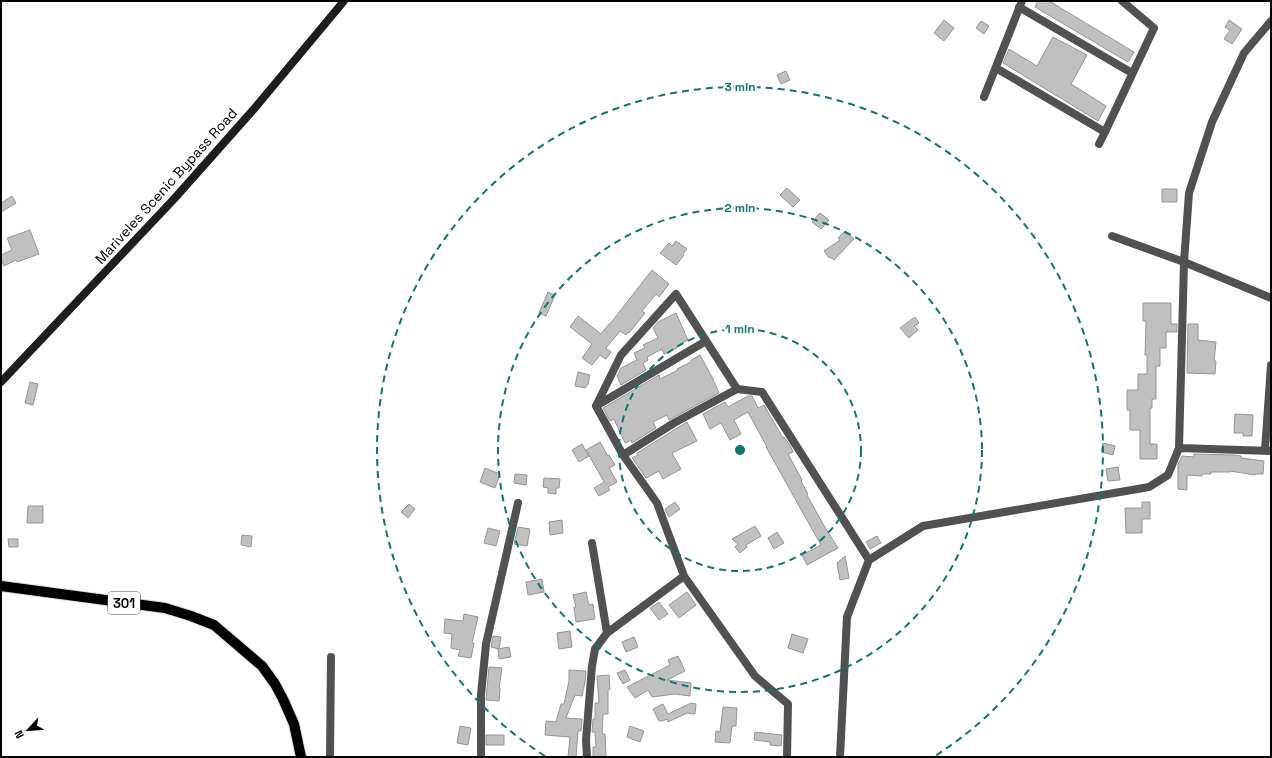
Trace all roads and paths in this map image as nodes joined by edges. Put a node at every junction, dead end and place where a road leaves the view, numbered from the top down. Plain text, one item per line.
1 (344, 1) edge
2 (1122, 1) edge
3 (1021, 4) edge
4 (1271, 21) edge
5 (996, 68) junction
6 (1132, 73) junction
7 (984, 97) dead end
8 (1105, 132) junction
9 (1099, 144) dead end
10 (1112, 236) dead end
11 (1184, 262) junction
12 (1271, 298) edge
13 (706, 341) junction
14 (1271, 365) edge
15 (1, 382) edge
16 (737, 389) junction
17 (596, 406) junction
18 (1178, 448) junction
19 (1268, 451) edge
20 (623, 456) junction
21 (518, 503) dead end
22 (592, 543) dead end
23 (869, 560) junction
24 (684, 576) junction
25 (1, 586) edge
26 (607, 633) junction
27 (331, 657) dead end
28 (301, 757) edge
29 (330, 757) edge
30 (481, 757) edge
31 (587, 757) edge
32 (787, 757) edge
33 (840, 757) edge

1 - 15 main road, Mariveles Scenic Bypass Road
2 - 6 street
3 - 5 street
3 - 6 street
4 - 11 street
5 - 7 street
5 - 8 street
6 - 8 street
8 - 9 street
10 - 11 street
11 - 12 street
11 - 18 street
13 - 16 street
13 - 17 street
13 - 17 street
14 - 19 street
16 - 20 street
16 - 23 street
17 - 20 street
18 - 19 street
18 - 23 street
20 - 24 street
21 - 30 street
22 - 26 street
23 - 33 street
24 - 26 street
24 - 32 street
25 - 28 main road, 301
26 - 31 street
27 - 29 street

